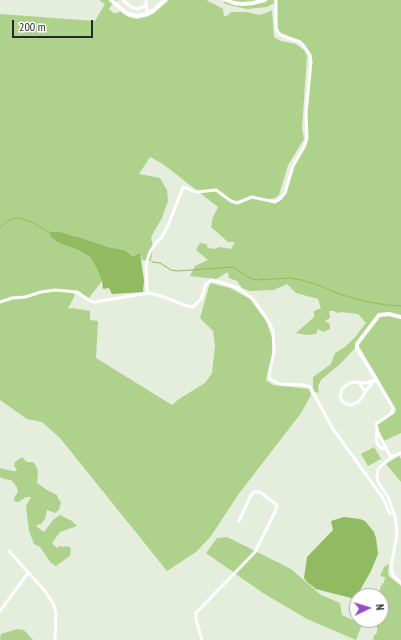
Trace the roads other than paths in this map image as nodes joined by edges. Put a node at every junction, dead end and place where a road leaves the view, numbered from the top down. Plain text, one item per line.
1 (111, 0) edge
2 (123, 0) edge
3 (146, 0) edge
4 (165, 0) edge
5 (226, 0) edge
6 (265, 0) edge
7 (276, 0) edge
8 (146, 6) junction
9 (147, 14) junction
10 (149, 293) junction
11 (0, 302) edge
12 (401, 317) edge
13 (375, 380) junction
14 (358, 382) junction
15 (365, 394) junction
16 (377, 430) junction
17 (386, 447) junction
18 (401, 453) edge
19 (391, 457) junction
20 (390, 514) dead end
21 (239, 521) dead end
22 (9, 551) dead end
23 (28, 573) junction
24 (401, 582) edge
25 (0, 611) edge
26 (55, 640) edge
27 (202, 640) edge

1 - 9 street
2 - 8 street
3 - 8 street
4 - 9 street
5 - 6 street
7 - 10 street
8 - 9 street
10 - 11 street
10 - 20 street
12 - 13 street
13 - 14 street
13 - 15 street
13 - 16 street
14 - 15 street
14 - 15 street
16 - 17 street
16 - 17 street
17 - 19 street
18 - 19 street
19 - 24 street
21 - 27 street
22 - 23 street
23 - 25 street
23 - 26 street

